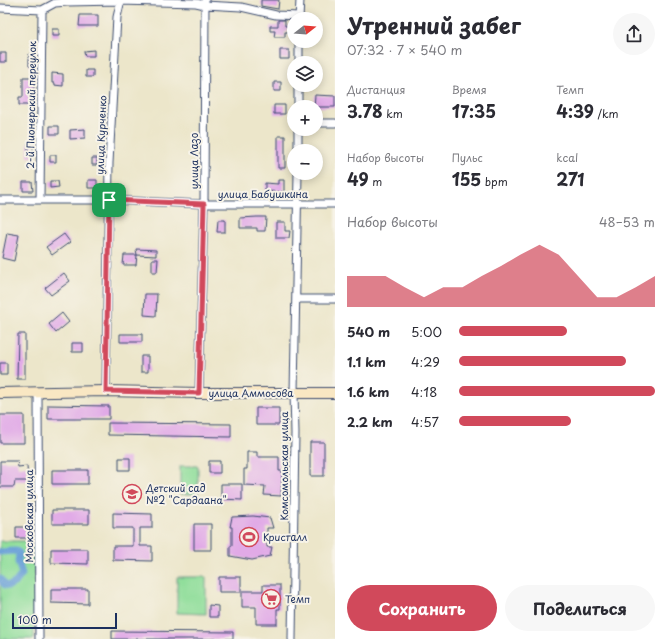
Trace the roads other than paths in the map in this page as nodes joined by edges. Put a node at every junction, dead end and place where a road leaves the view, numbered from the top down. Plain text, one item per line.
1 (300, 0) edge
2 (120, 1) edge
3 (205, 2) edge
4 (0, 8) edge
5 (42, 10) junction
6 (299, 12) edge
7 (287, 16) edge
8 (323, 123) edge
9 (335, 123) edge
10 (298, 180) edge
11 (0, 200) edge
12 (40, 200) junction
13 (109, 200) junction
14 (297, 203) junction
15 (204, 204) junction
16 (335, 204) edge
17 (296, 299) junction
18 (335, 299) edge
19 (106, 391) junction
20 (0, 393) edge
21 (38, 393) junction
22 (199, 393) junction
23 (294, 393) junction
24 (335, 393) edge
25 (39, 639) edge
26 (292, 639) edge

1 - 6 street
2 - 3 street
2 - 5 street
2 - 13 street, улица Курченко
3 - 7 street
3 - 15 street, улица Лазо
4 - 5 street
5 - 12 street, 2-й Пионерский переулок
8 - 9 street
10 - 14 street, Комсомольская улица
11 - 12 street, улица Бабушкина
12 - 13 street, улица Бабушкина
13 - 15 street, улица Бабушкина
13 - 19 street, улица Курченко
14 - 15 street, улица Бабушкина
14 - 16 street, улица Бабушкина
14 - 17 street, Комсомольская улица
15 - 22 street, улица Лазо
17 - 18 street
17 - 23 street, Комсомольская улица
19 - 21 main road, улица Аммосова
19 - 22 main road, улица Аммосова
20 - 21 main road, улица Аммосова
21 - 25 street, Московская улица
22 - 23 main road, улица Аммосова
23 - 24 main road, улица Аммосова
23 - 26 street, Комсомольская улица

